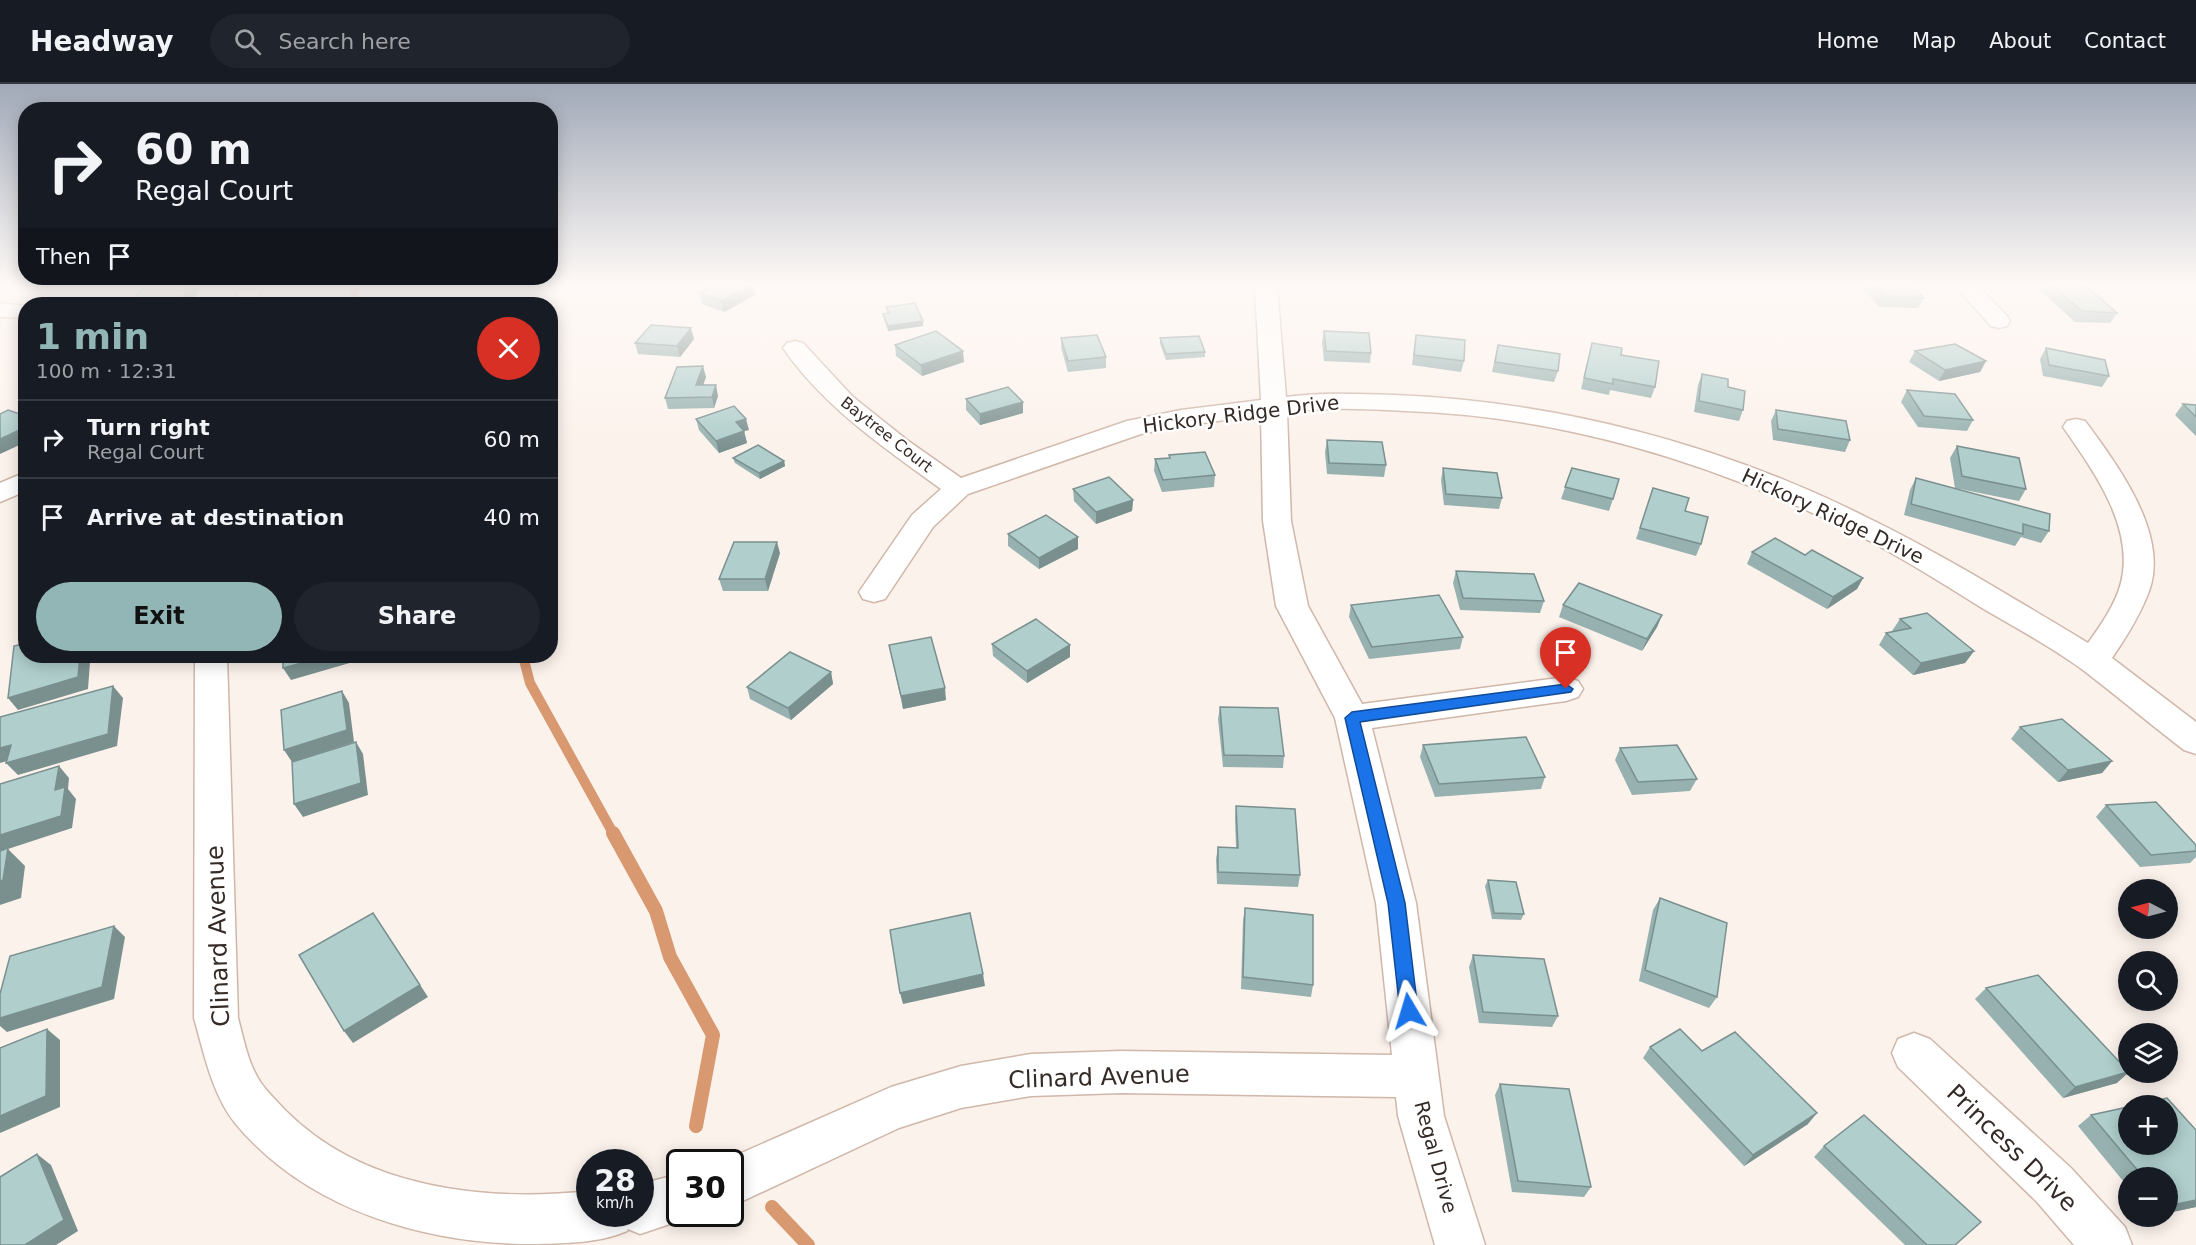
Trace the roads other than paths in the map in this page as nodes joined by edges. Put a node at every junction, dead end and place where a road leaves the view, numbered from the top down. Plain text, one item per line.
1 (1270, 340) edge
2 (795, 348) dead end
3 (1274, 406) junction
4 (2076, 427) dead end
5 (18, 484) edge
6 (958, 488) junction
7 (0, 494) edge
8 (874, 592) dead end
9 (2093, 661) junction
10 (211, 663) edge
11 (1566, 689) dead end
12 (1352, 718) junction
13 (2196, 741) edge
14 (1914, 1053) dead end
15 (1416, 1076) junction
16 (744, 1178) edge
17 (576, 1217) edge
18 (1460, 1245) edge
19 (2107, 1245) edge

1 - 3 street, Regal Drive
2 - 6 street, Baytree Court
3 - 6 street, Hickory Ridge Drive
3 - 9 street, Hickory Ridge Drive
3 - 12 street, Regal Drive
4 - 9 street
5 - 7 street
6 - 8 street, Hickory Ridge Drive
9 - 13 street, Hickory Ridge Drive
10 - 17 street, Clinard Avenue
11 - 12 street
12 - 15 street, Regal Drive
14 - 19 street, Princess Drive
15 - 16 street, Clinard Avenue
15 - 18 street, Regal Drive

